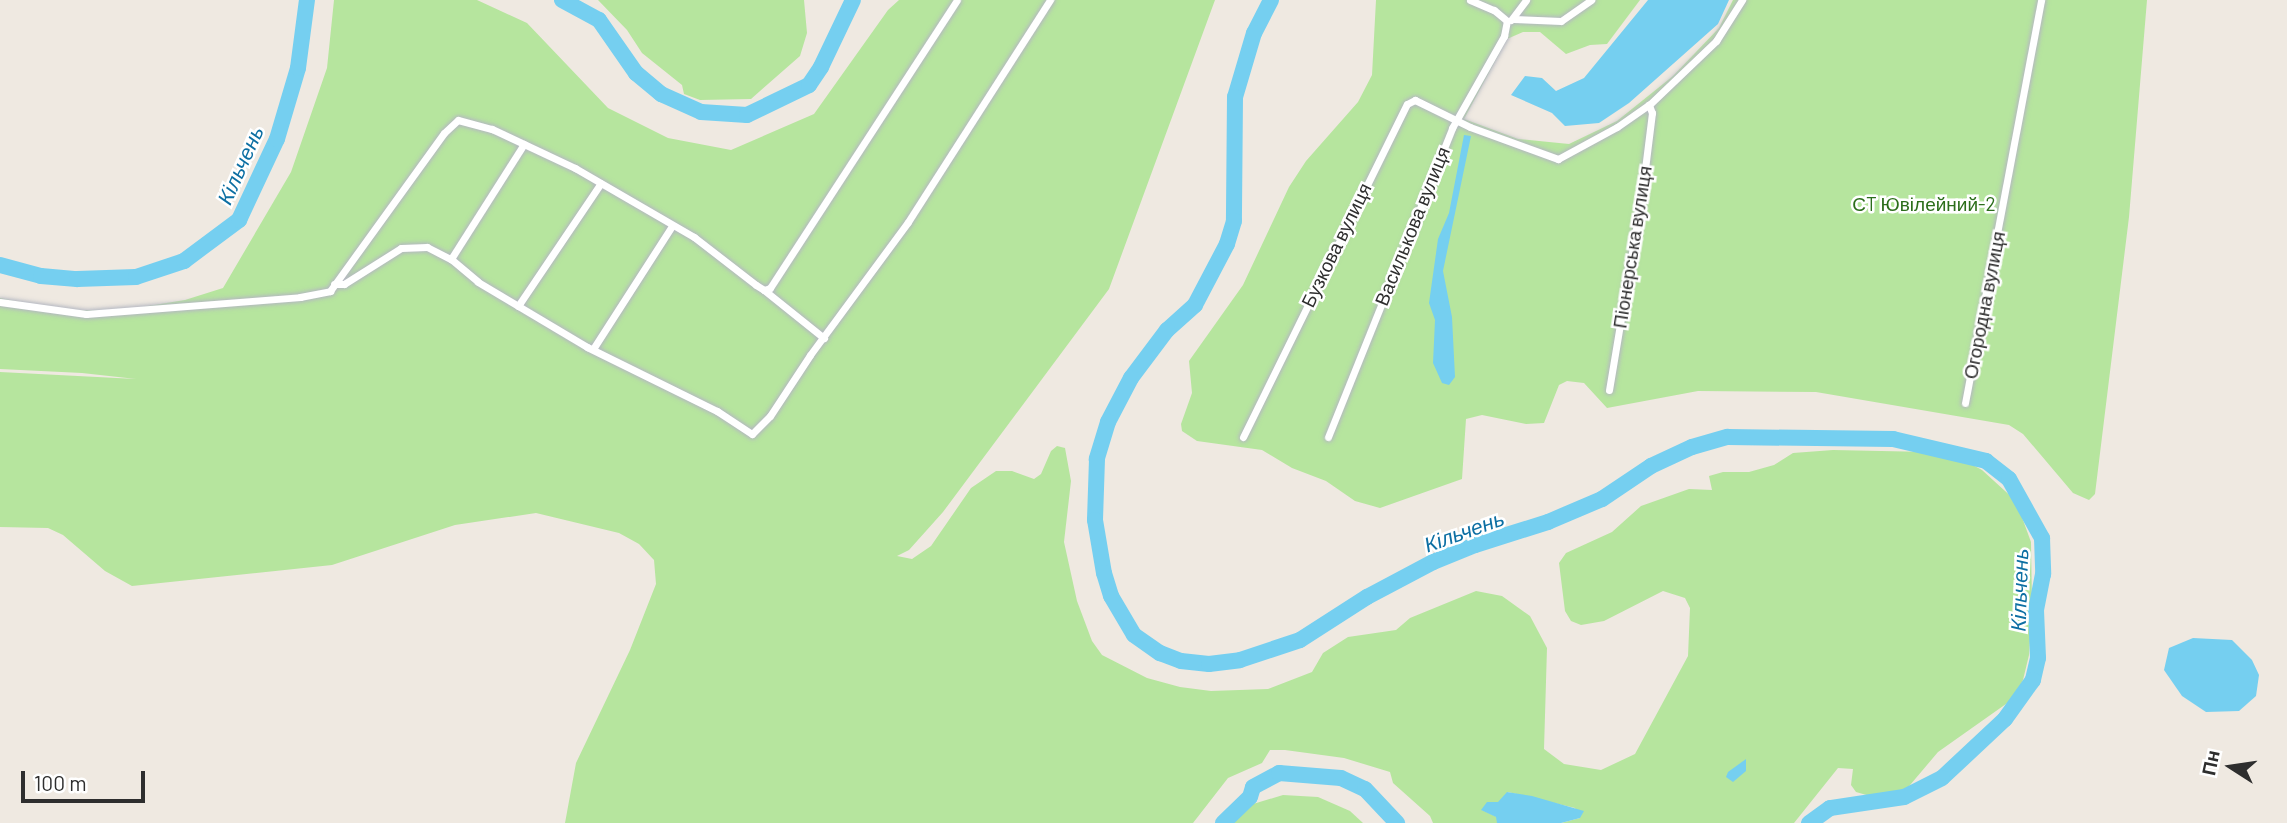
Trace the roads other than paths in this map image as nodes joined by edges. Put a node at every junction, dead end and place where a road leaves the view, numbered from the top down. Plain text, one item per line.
1 (957, 0) edge
2 (1050, 0) edge
3 (1470, 0) edge
4 (1526, 0) edge
5 (1591, 0) edge
6 (1742, 0) edge
7 (2042, 0) edge
8 (1510, 20) junction
9 (1649, 105) junction
10 (1457, 120) junction
11 (524, 144) junction
12 (601, 183) junction
13 (672, 226) junction
14 (451, 259) junction
15 (334, 284) junction
16 (764, 290) junction
17 (0, 302) edge
18 (518, 306) junction
19 (824, 338) junction
20 (593, 349) junction
21 (1609, 390) dead end
22 (1965, 403) dead end
23 (1243, 437) dead end
24 (1328, 437) dead end

1 - 16 street
2 - 19 street
3 - 8 street
4 - 8 street, Василькова вулиця
5 - 8 street
6 - 9 street
7 - 22 street, Огородна вулиця
8 - 10 street, Василькова вулиця
9 - 10 street
9 - 21 street, Піонерська вулиця
10 - 23 street, Бузкова вулиця
10 - 24 street, Василькова вулиця
11 - 12 street
11 - 14 street
11 - 15 street
12 - 13 street
12 - 18 street
13 - 16 street
13 - 20 street
14 - 15 street
14 - 18 street
15 - 17 street
16 - 19 street
18 - 20 street
19 - 20 street

